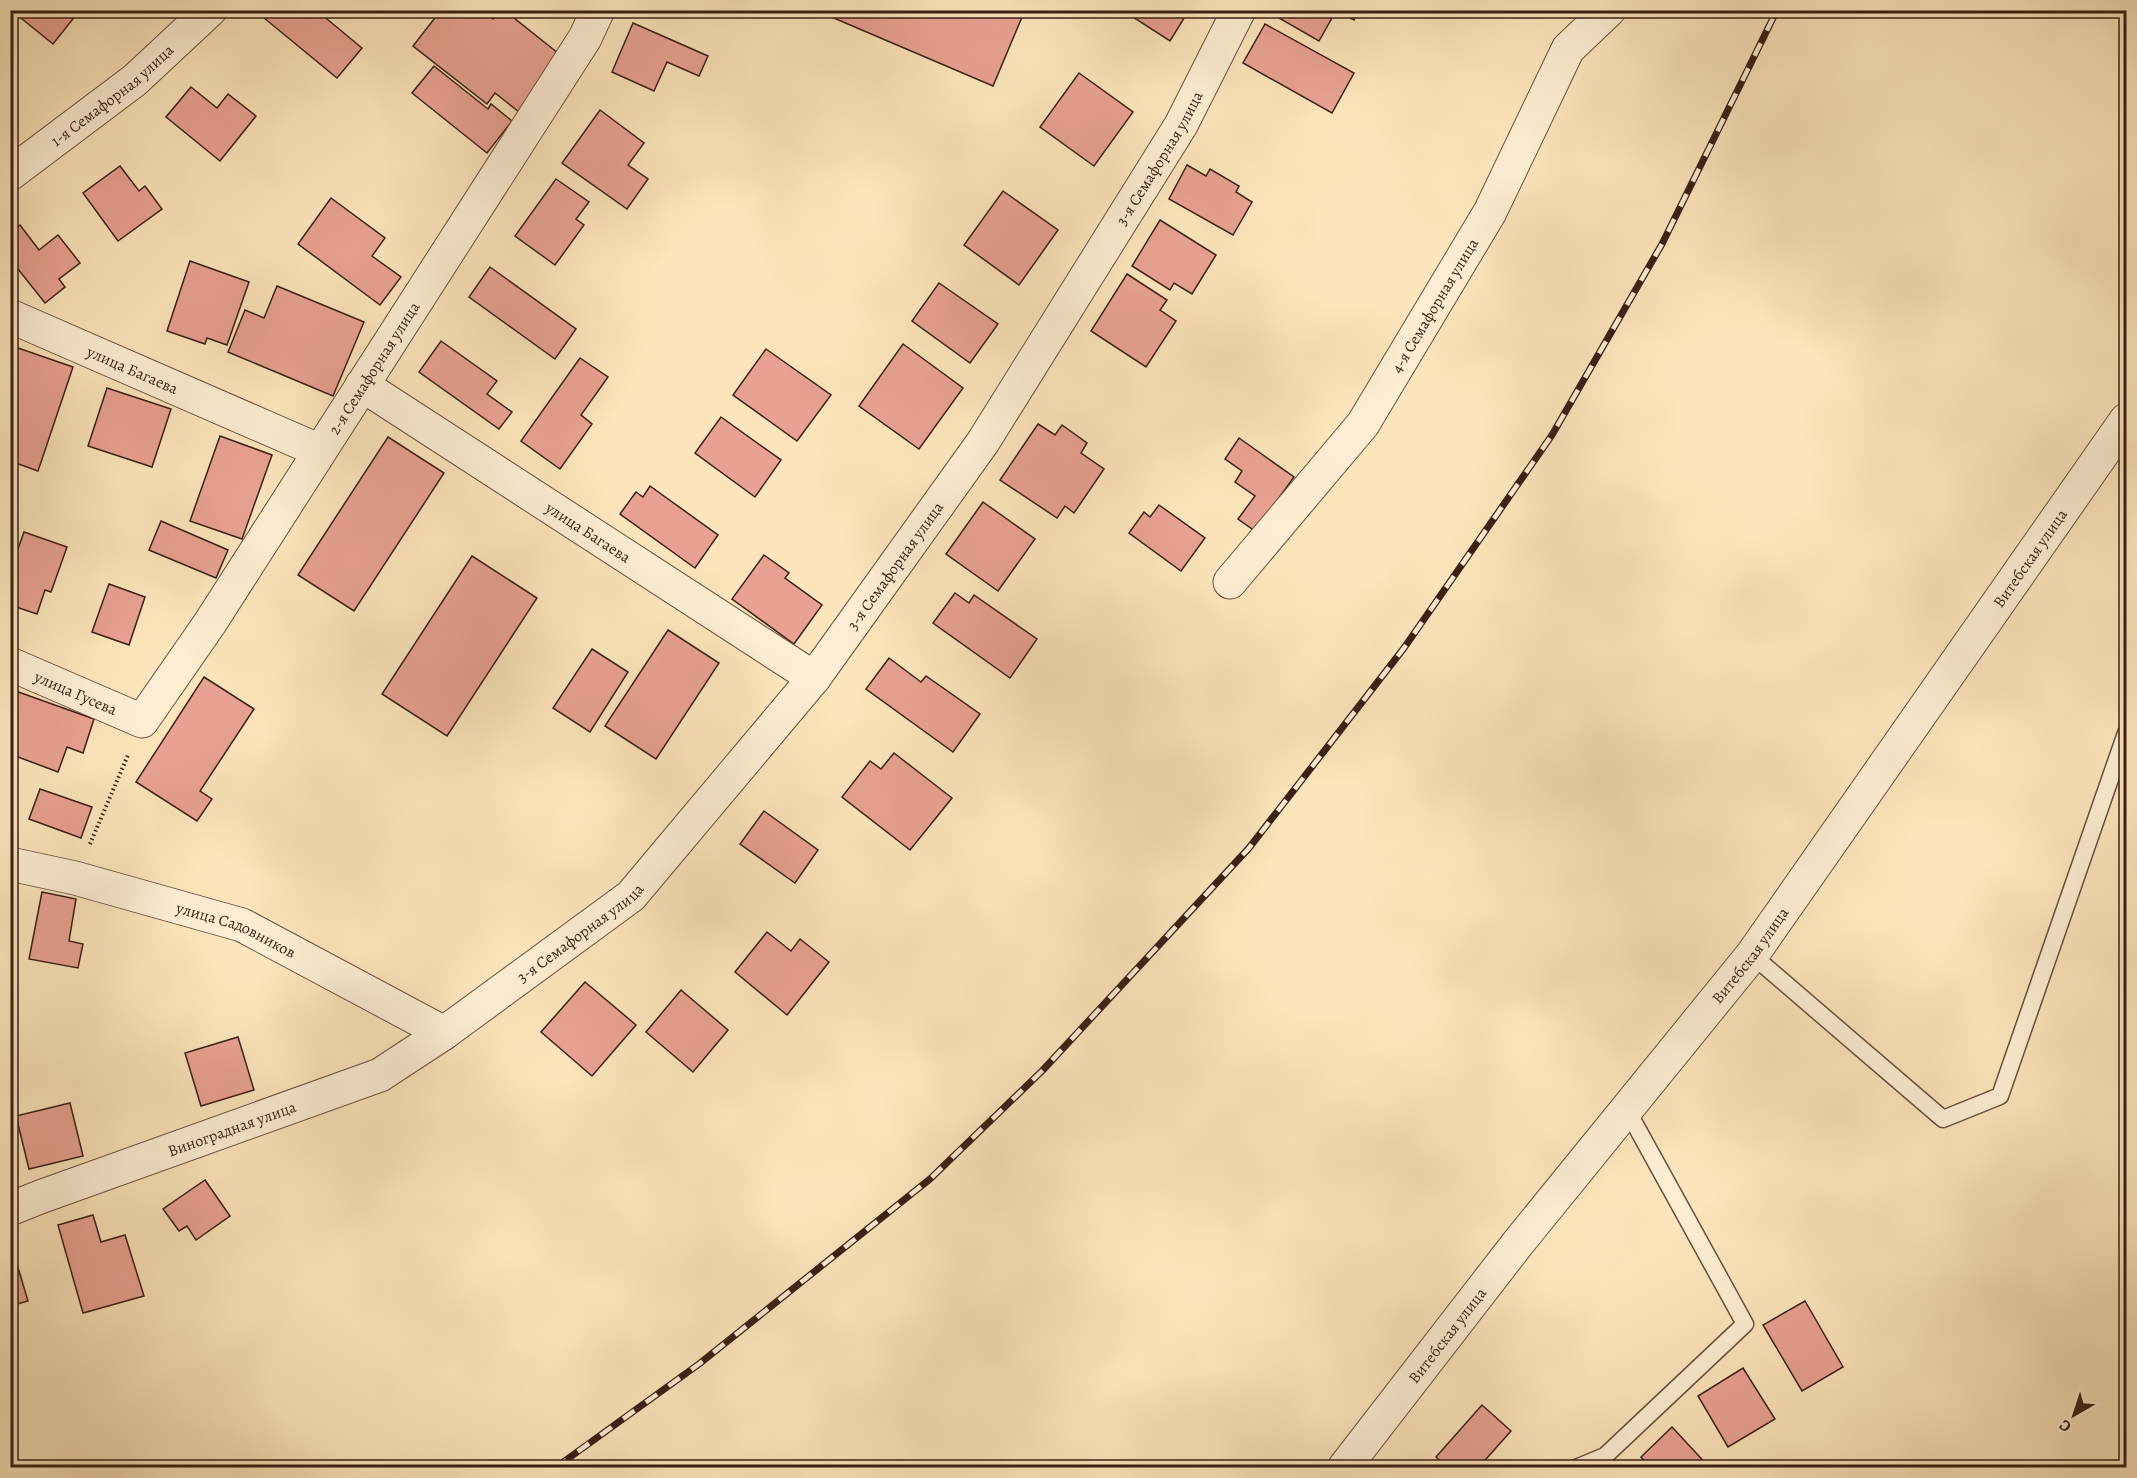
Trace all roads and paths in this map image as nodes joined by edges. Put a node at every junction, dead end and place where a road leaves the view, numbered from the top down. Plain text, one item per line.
1 (210, 10) edge
2 (598, 10) edge
3 (1239, 10) edge
4 (1609, 10) edge
5 (10, 174) edge
6 (10, 316) edge
7 (362, 385) junction
8 (2127, 420) edge
9 (320, 451) junction
10 (1230, 582) dead end
11 (10, 664) edge
12 (814, 678) junction
13 (142, 721) junction
14 (2127, 733) edge
15 (10, 864) edge
16 (75, 878) junction
17 (1752, 955) junction
18 (444, 1033) junction
19 (1626, 1108) junction
20 (10, 1209) edge
21 (1344, 1467) edge
22 (1576, 1467) edge

1 - 5 street, 1-я Семафорная улица
2 - 7 street, 2-я Семафорная улица
3 - 12 street, 3-я Семафорная улица
4 - 10 street, 4-я Семафорная улица
6 - 9 street, улица Багаева
7 - 9 street, 2-я Семафорная улица
7 - 12 street, улица Багаева
8 - 17 street, Витебская улица
9 - 13 street, 2-я Семафорная улица
11 - 13 street, улица Гусева
12 - 18 street, 3-я Семафорная улица
13 - 16 path
14 - 17 lane
15 - 16 street, улица Садовников
16 - 18 street, улица Садовников
17 - 19 street, Витебская улица
18 - 20 street, Виноградная улица
19 - 21 street, Витебская улица
19 - 22 lane

